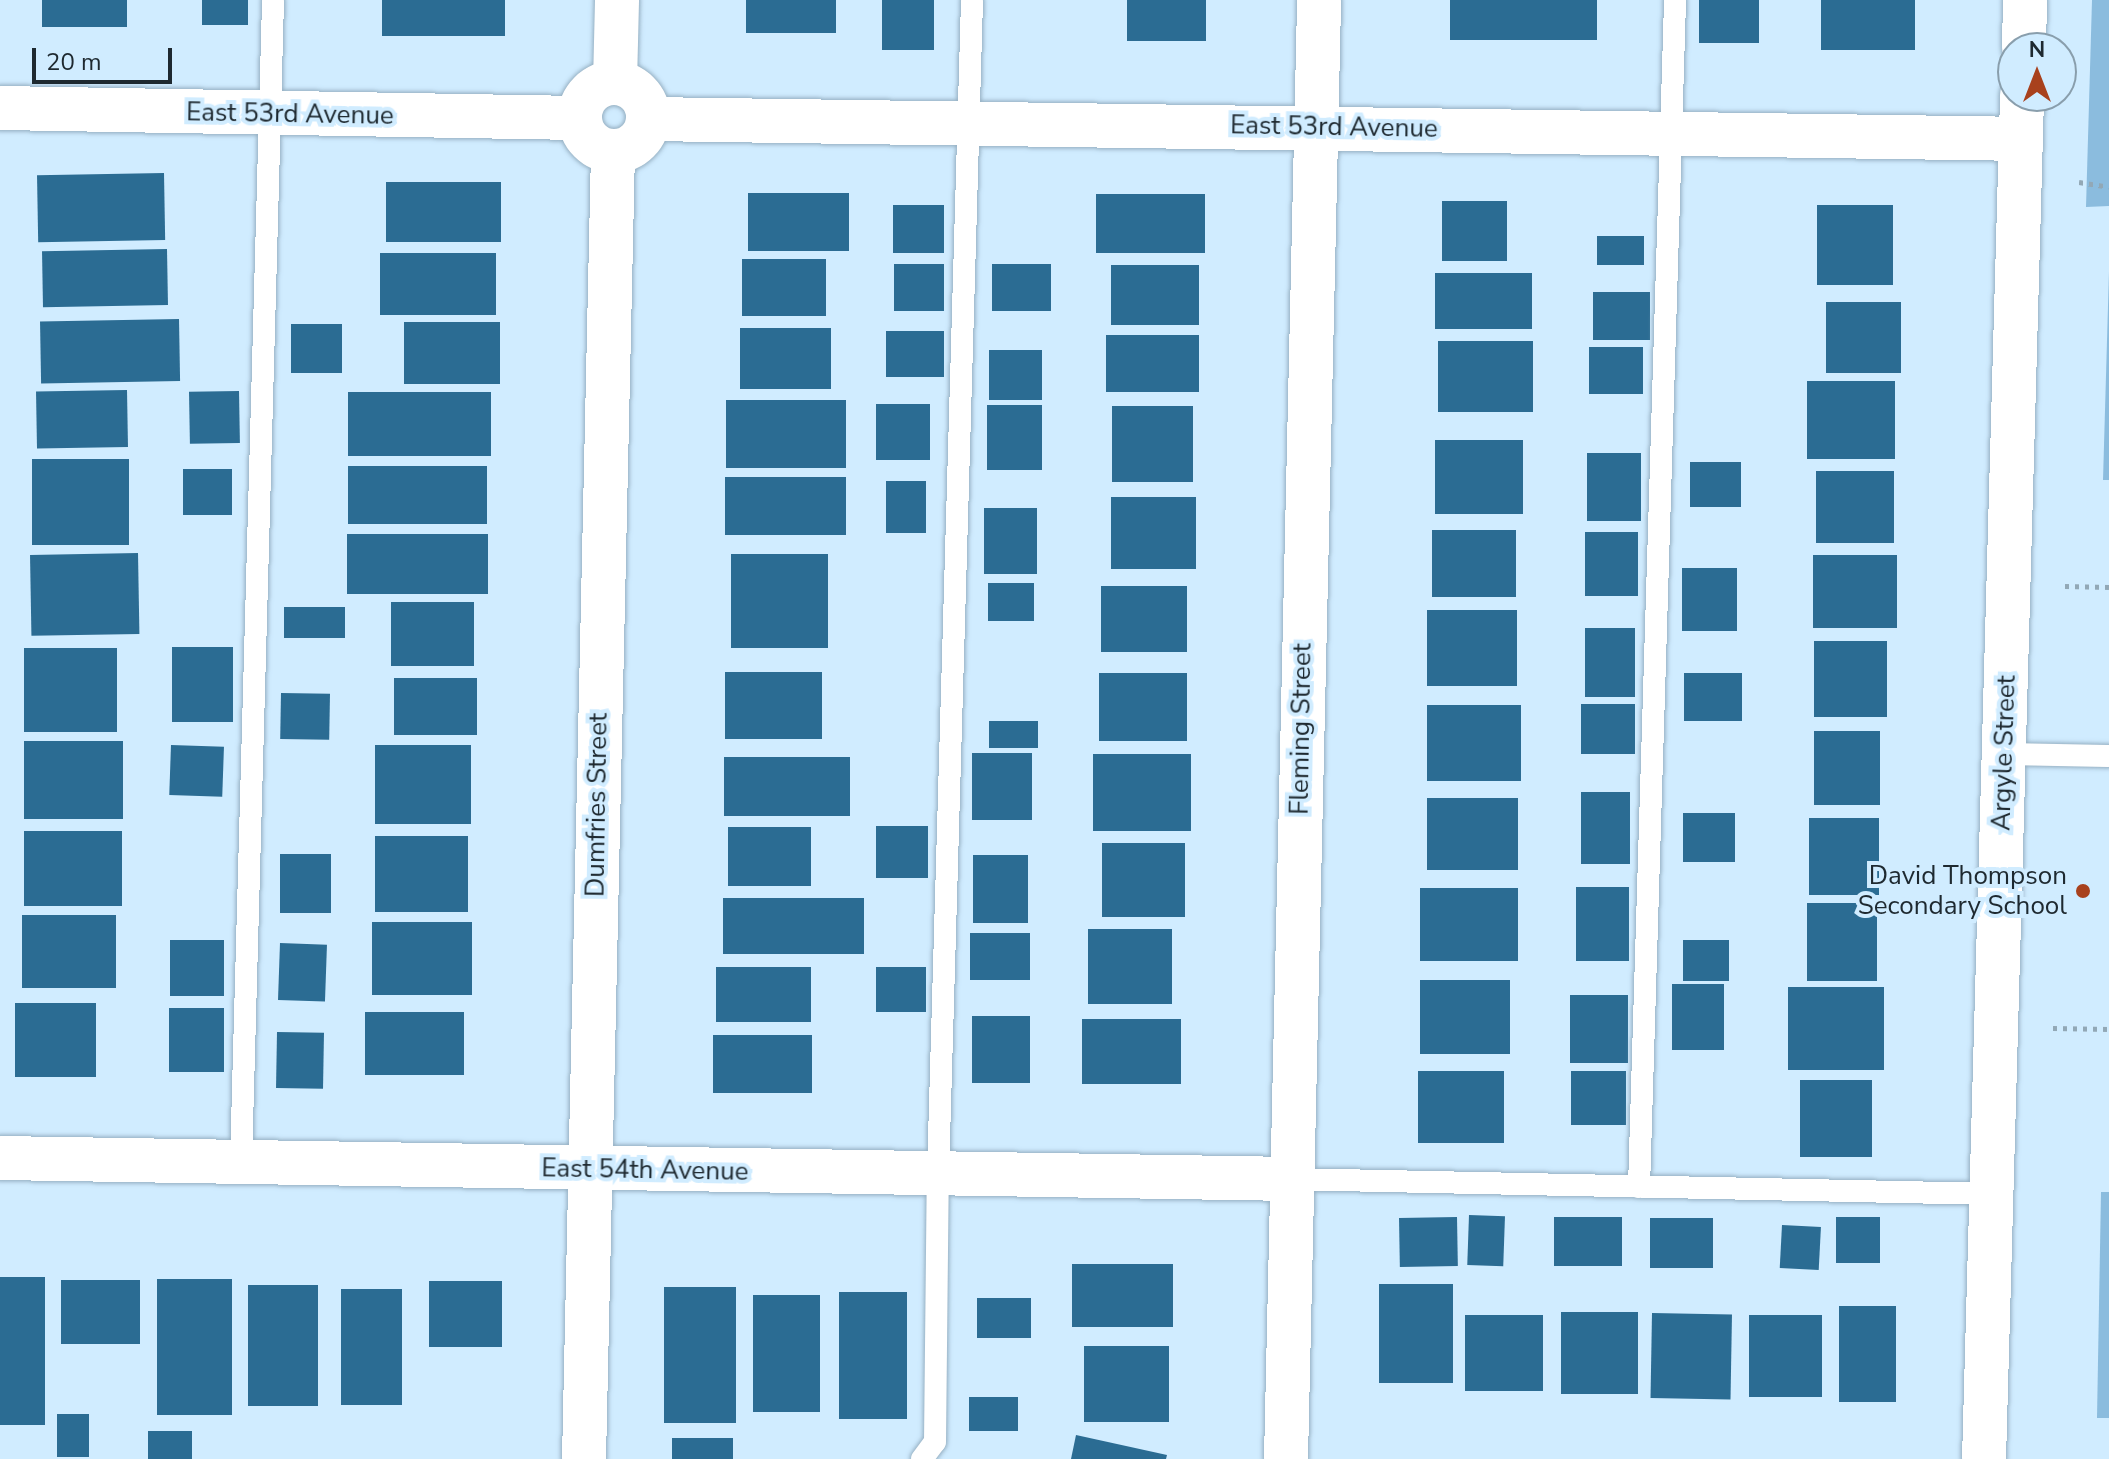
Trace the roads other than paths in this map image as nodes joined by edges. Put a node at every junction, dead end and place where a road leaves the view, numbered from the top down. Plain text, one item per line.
1 (273, 0) edge
2 (617, 0) edge
3 (972, 0) edge
4 (1319, 0) edge
5 (1675, 0) edge
6 (2025, 0) edge
7 (2024, 32) edge
8 (615, 83) junction
9 (0, 108) edge
10 (2022, 112) edge
11 (270, 114) junction
12 (579, 118) junction
13 (648, 119) junction
14 (969, 122) junction
15 (1316, 126) junction
16 (1672, 137) junction
17 (2021, 139) junction
18 (613, 151) junction
19 (2005, 754) junction
20 (2109, 756) edge
21 (0, 1158) edge
22 (241, 1162) junction
23 (588, 1169) junction
24 (938, 1174) junction
25 (1289, 1179) junction
26 (1639, 1187) junction
27 (1992, 1194) junction
28 (584, 1459) edge
29 (922, 1459) edge
30 (1286, 1459) edge
31 (1984, 1459) edge

1 - 11 lane
2 - 8 street
3 - 14 lane
4 - 15 street, Fleming Street
5 - 16 lane
6 - 7 street
8 - 12 street
8 - 13 street
9 - 11 street, East 53rd Avenue
10 - 17 street, Argyle Street
11 - 12 street, East 53rd Avenue
11 - 22 lane
12 - 18 street
13 - 14 street, East 53rd Avenue
13 - 18 street
14 - 15 street, East 53rd Avenue
14 - 24 lane
15 - 16 street, East 53rd Avenue
15 - 25 street, Fleming Street
16 - 17 street, East 53rd Avenue
16 - 26 lane
17 - 19 street, Argyle Street
18 - 23 street, Dumfries Street
19 - 20 lane
19 - 27 street, Argyle Street
21 - 22 street, East 54th Avenue
22 - 23 street, East 54th Avenue
23 - 24 street, East 54th Avenue
23 - 28 street, Dumfries Street
24 - 25 street, East 54th Avenue
24 - 29 lane
25 - 26 lane
25 - 30 street, Fleming Street
26 - 27 lane
27 - 31 street, Argyle Street

